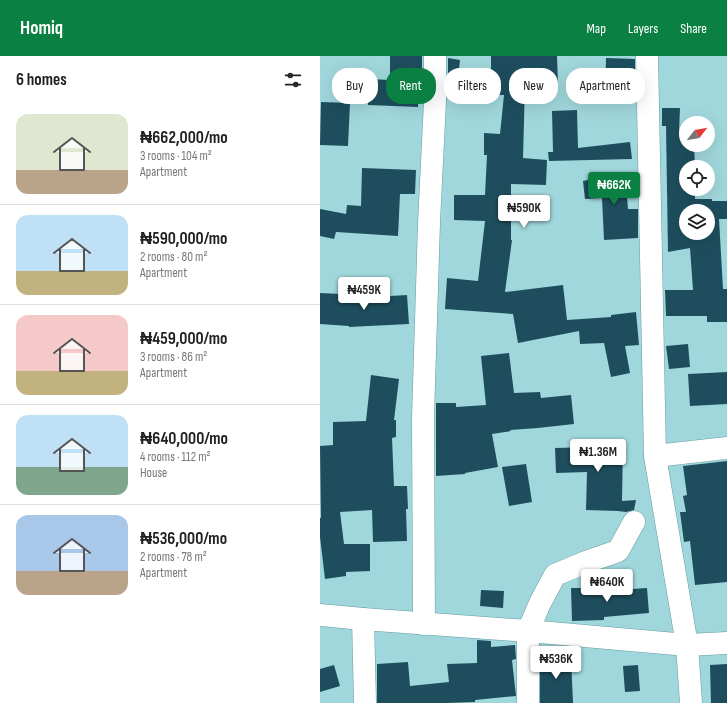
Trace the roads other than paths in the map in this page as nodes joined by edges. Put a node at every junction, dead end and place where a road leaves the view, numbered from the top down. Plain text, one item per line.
1 (435, 56) edge
2 (647, 56) edge
3 (727, 448) edge
4 (655, 456) junction
5 (634, 522) dead end
6 (320, 615) edge
7 (363, 620) junction
8 (424, 624) junction
9 (528, 631) junction
10 (727, 643) edge
11 (687, 646) junction
12 (365, 703) edge
13 (528, 703) edge
14 (691, 703) edge

1 - 8 street
2 - 4 street
3 - 4 street
4 - 11 street
5 - 9 street
6 - 7 street
7 - 8 street
7 - 12 street
8 - 9 street
9 - 11 street
9 - 13 street
10 - 11 street
11 - 14 street

